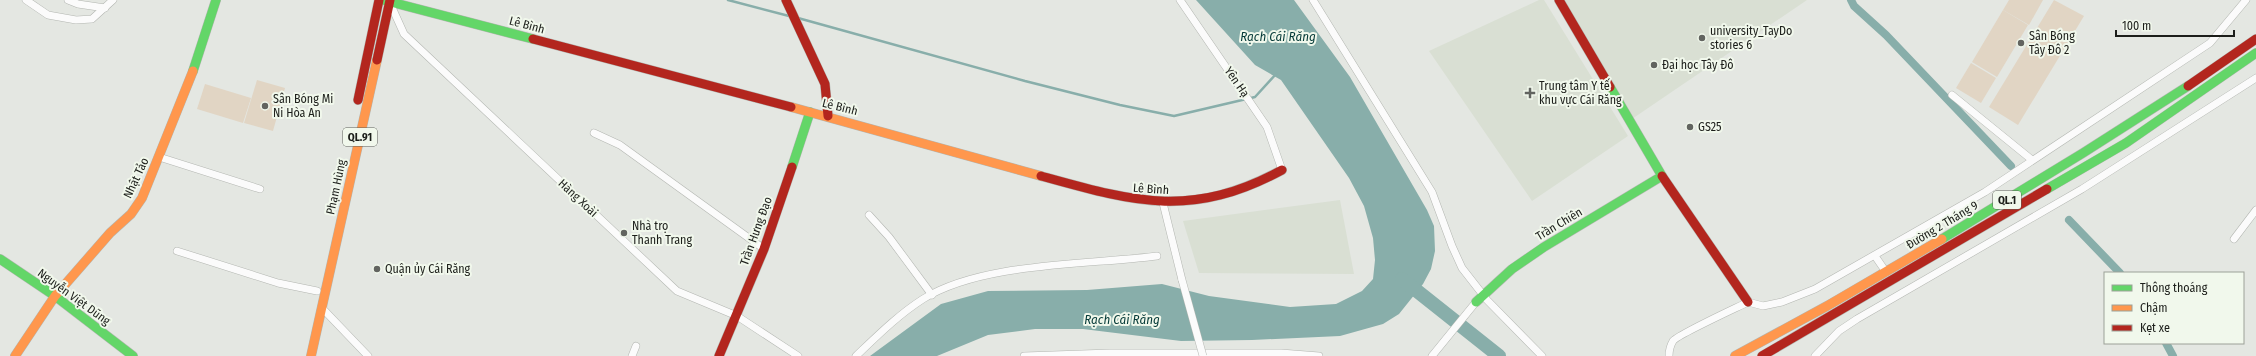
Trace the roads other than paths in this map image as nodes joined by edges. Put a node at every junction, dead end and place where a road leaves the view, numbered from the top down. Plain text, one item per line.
1 (26, 0) edge
2 (68, 0) edge
3 (112, 0) edge
4 (216, 0) edge
5 (385, 0) edge
6 (786, 0) edge
7 (1180, 0) edge
8 (1313, 0) edge
9 (1559, 0) edge
10 (2246, 0) edge
11 (105, 8) junction
12 (2256, 39) edge
13 (2256, 53) edge
14 (2256, 78) edge
15 (1952, 95) dead end
16 (810, 112) junction
17 (828, 116) junction
18 (594, 133) dead end
19 (159, 157) junction
20 (2032, 160) junction
21 (1282, 170) joint
22 (1662, 176) junction
23 (260, 190) dead end
24 (1163, 203) junction
25 (2256, 210) edge
26 (869, 215) dead end
27 (2234, 239) dead end
28 (1956, 243) junction
29 (764, 249) junction
30 (177, 251) dead end
31 (1157, 256) dead end
32 (1875, 256) junction
33 (1964, 256) junction
34 (0, 259) edge
35 (1886, 272) junction
36 (325, 274) junction
37 (317, 291) junction
38 (932, 295) junction
39 (55, 296) junction
40 (1479, 298) junction
41 (1748, 302) junction
42 (322, 308) junction
43 (737, 316) junction
44 (636, 346) dead end
45 (15, 356) edge
46 (133, 356) edge
47 (304, 356) edge
48 (311, 356) edge
49 (368, 356) edge
50 (632, 356) edge
51 (719, 356) edge
52 (798, 356) edge
53 (856, 356) edge
54 (1024, 356) edge
55 (1203, 356) edge
56 (1319, 356) edge
57 (1432, 356) edge
58 (1542, 356) edge
59 (1669, 356) edge
60 (1735, 356) edge
61 (1762, 356) edge
62 (1815, 356) edge

1 - 11 street
2 - 11 street
3 - 11 street
4 - 19 main road, Nhật Tảo
5 - 16 main road, Lê Bình
5 - 36 main road, Phạm Hùng / QL.91
5 - 43 street, Hàng Xoài
6 - 17 main road
7 - 21 street, Yên Hạ
8 - 40 street
9 - 22 main road
10 - 20 street
12 - 35 main road, Đường 2 Tháng 9 / QL.1
13 - 28 main road, Đường 2 Tháng 9 / QL.1
14 - 33 street
15 - 20 street
16 - 17 main road, Lê Bình
16 - 29 main road, Trần Hưng Đạo
17 - 24 main road, Lê Bình
18 - 29 street
19 - 23 street
19 - 39 main road, Nhật Tảo
20 - 32 street
21 - 24 main road, Lê Bình
22 - 40 main road, Trần Chiên
22 - 41 main road
24 - 55 street, bridge
25 - 27 street
26 - 38 street
28 - 33 street
28 - 61 main road, Đường 2 Tháng 9 / QL.1
29 - 43 main road, Trần Hưng Đạo
30 - 37 street
31 - 38 street
32 - 35 street
32 - 41 street
33 - 62 street
34 - 39 main road, Nguyễn Việt Dũng
35 - 60 main road, Đường 2 Tháng 9 / QL.1
36 - 37 main road, Phạm Hùng / QL.91
36 - 42 main road, Phạm Hùng / QL.91
37 - 47 main road, Phạm Hùng / QL.91
38 - 53 street
39 - 45 main road, Nhật Tảo
39 - 46 main road, Nguyễn Việt Dũng
40 - 57 street
40 - 58 street
41 - 59 street
42 - 48 main road, Phạm Hùng / QL.91
42 - 49 street
43 - 51 main road, Trần Hưng Đạo
43 - 52 street, Hàng Xoài
44 - 50 street
54 - 56 street

